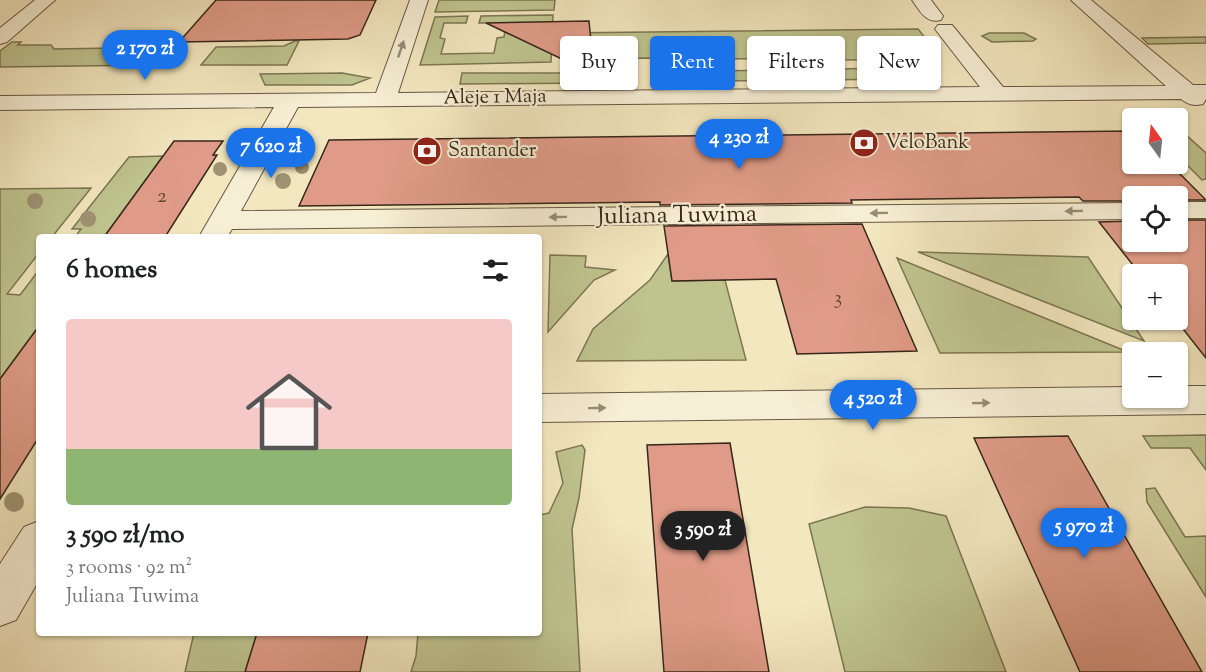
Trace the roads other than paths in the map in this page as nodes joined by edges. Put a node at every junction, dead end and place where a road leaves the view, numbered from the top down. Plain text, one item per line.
1 (46, 0) edge
2 (419, 0) edge
3 (921, 0) edge
4 (1080, 0) edge
5 (0, 38) edge
6 (1196, 92) edge
7 (996, 93) junction
8 (385, 99) junction
9 (290, 100) junction
10 (0, 103) edge
11 (1206, 108) edge
12 (1188, 210) edge
13 (1206, 210) edge
14 (1122, 211) edge
15 (218, 229) edge
16 (1206, 400) edge
17 (542, 408) edge
18 (36, 545) edge
19 (4, 592) edge

1 - 5 street
8 -> 2 street
3 - 7 street
4 - 6 street
6 - 7 street, Aleje 1 Maja
6 - 11 street
7 - 8 street, Aleje 1 Maja
8 - 9 street, Aleje 1 Maja
9 - 10 street, Aleje 1 Maja
9 - 15 street
12 - 13 street
14 -> 15 street, Juliana Tuwima
17 -> 16 street
18 - 19 street

